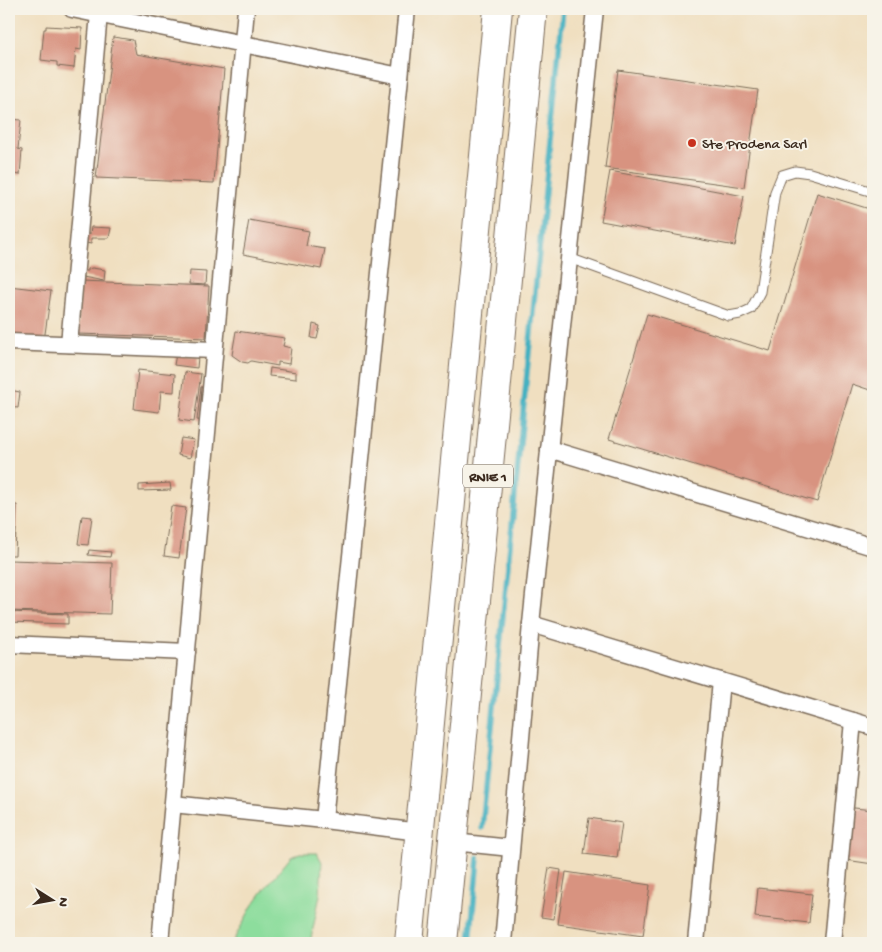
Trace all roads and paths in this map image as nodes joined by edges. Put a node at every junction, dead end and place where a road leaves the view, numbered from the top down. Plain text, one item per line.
1 (72, 9) edge
2 (246, 9) edge
3 (407, 9) edge
4 (498, 9) edge
5 (533, 9) edge
6 (595, 9) edge
7 (100, 14) junction
8 (243, 44) junction
9 (400, 76) junction
10 (873, 192) edge
11 (569, 258) junction
12 (9, 342) edge
13 (69, 344) junction
14 (214, 350) junction
15 (549, 449) junction
16 (873, 547) edge
17 (531, 624) junction
18 (9, 644) edge
19 (187, 652) junction
20 (721, 681) junction
21 (853, 721) junction
22 (873, 727) edge
23 (173, 804) junction
24 (324, 820) junction
25 (419, 832) junction
26 (452, 842) junction
27 (511, 848) junction
28 (160, 943) edge
29 (409, 943) edge
30 (443, 943) edge
31 (503, 943) edge
32 (696, 943) edge
33 (832, 943) edge

1 - 7 street
2 - 8 street
3 - 9 street
4 - 25 highway, RNIE 1
5 - 26 highway, RNIE 1
6 - 11 street
7 - 8 street
7 - 13 street
8 - 9 street
8 - 14 street
9 - 24 street
10 - 11 lane
11 - 15 street
12 - 13 street
13 - 14 street
14 - 19 street
15 - 16 street
15 - 17 street
17 - 20 street
17 - 27 street
18 - 19 street
19 - 23 street
20 - 21 street
20 - 32 street
21 - 22 street
21 - 33 street
23 - 24 street
23 - 28 street
24 - 25 street
25 - 29 highway, RNIE 1
26 - 27 street
26 - 30 highway, RNIE 1
27 - 31 street

